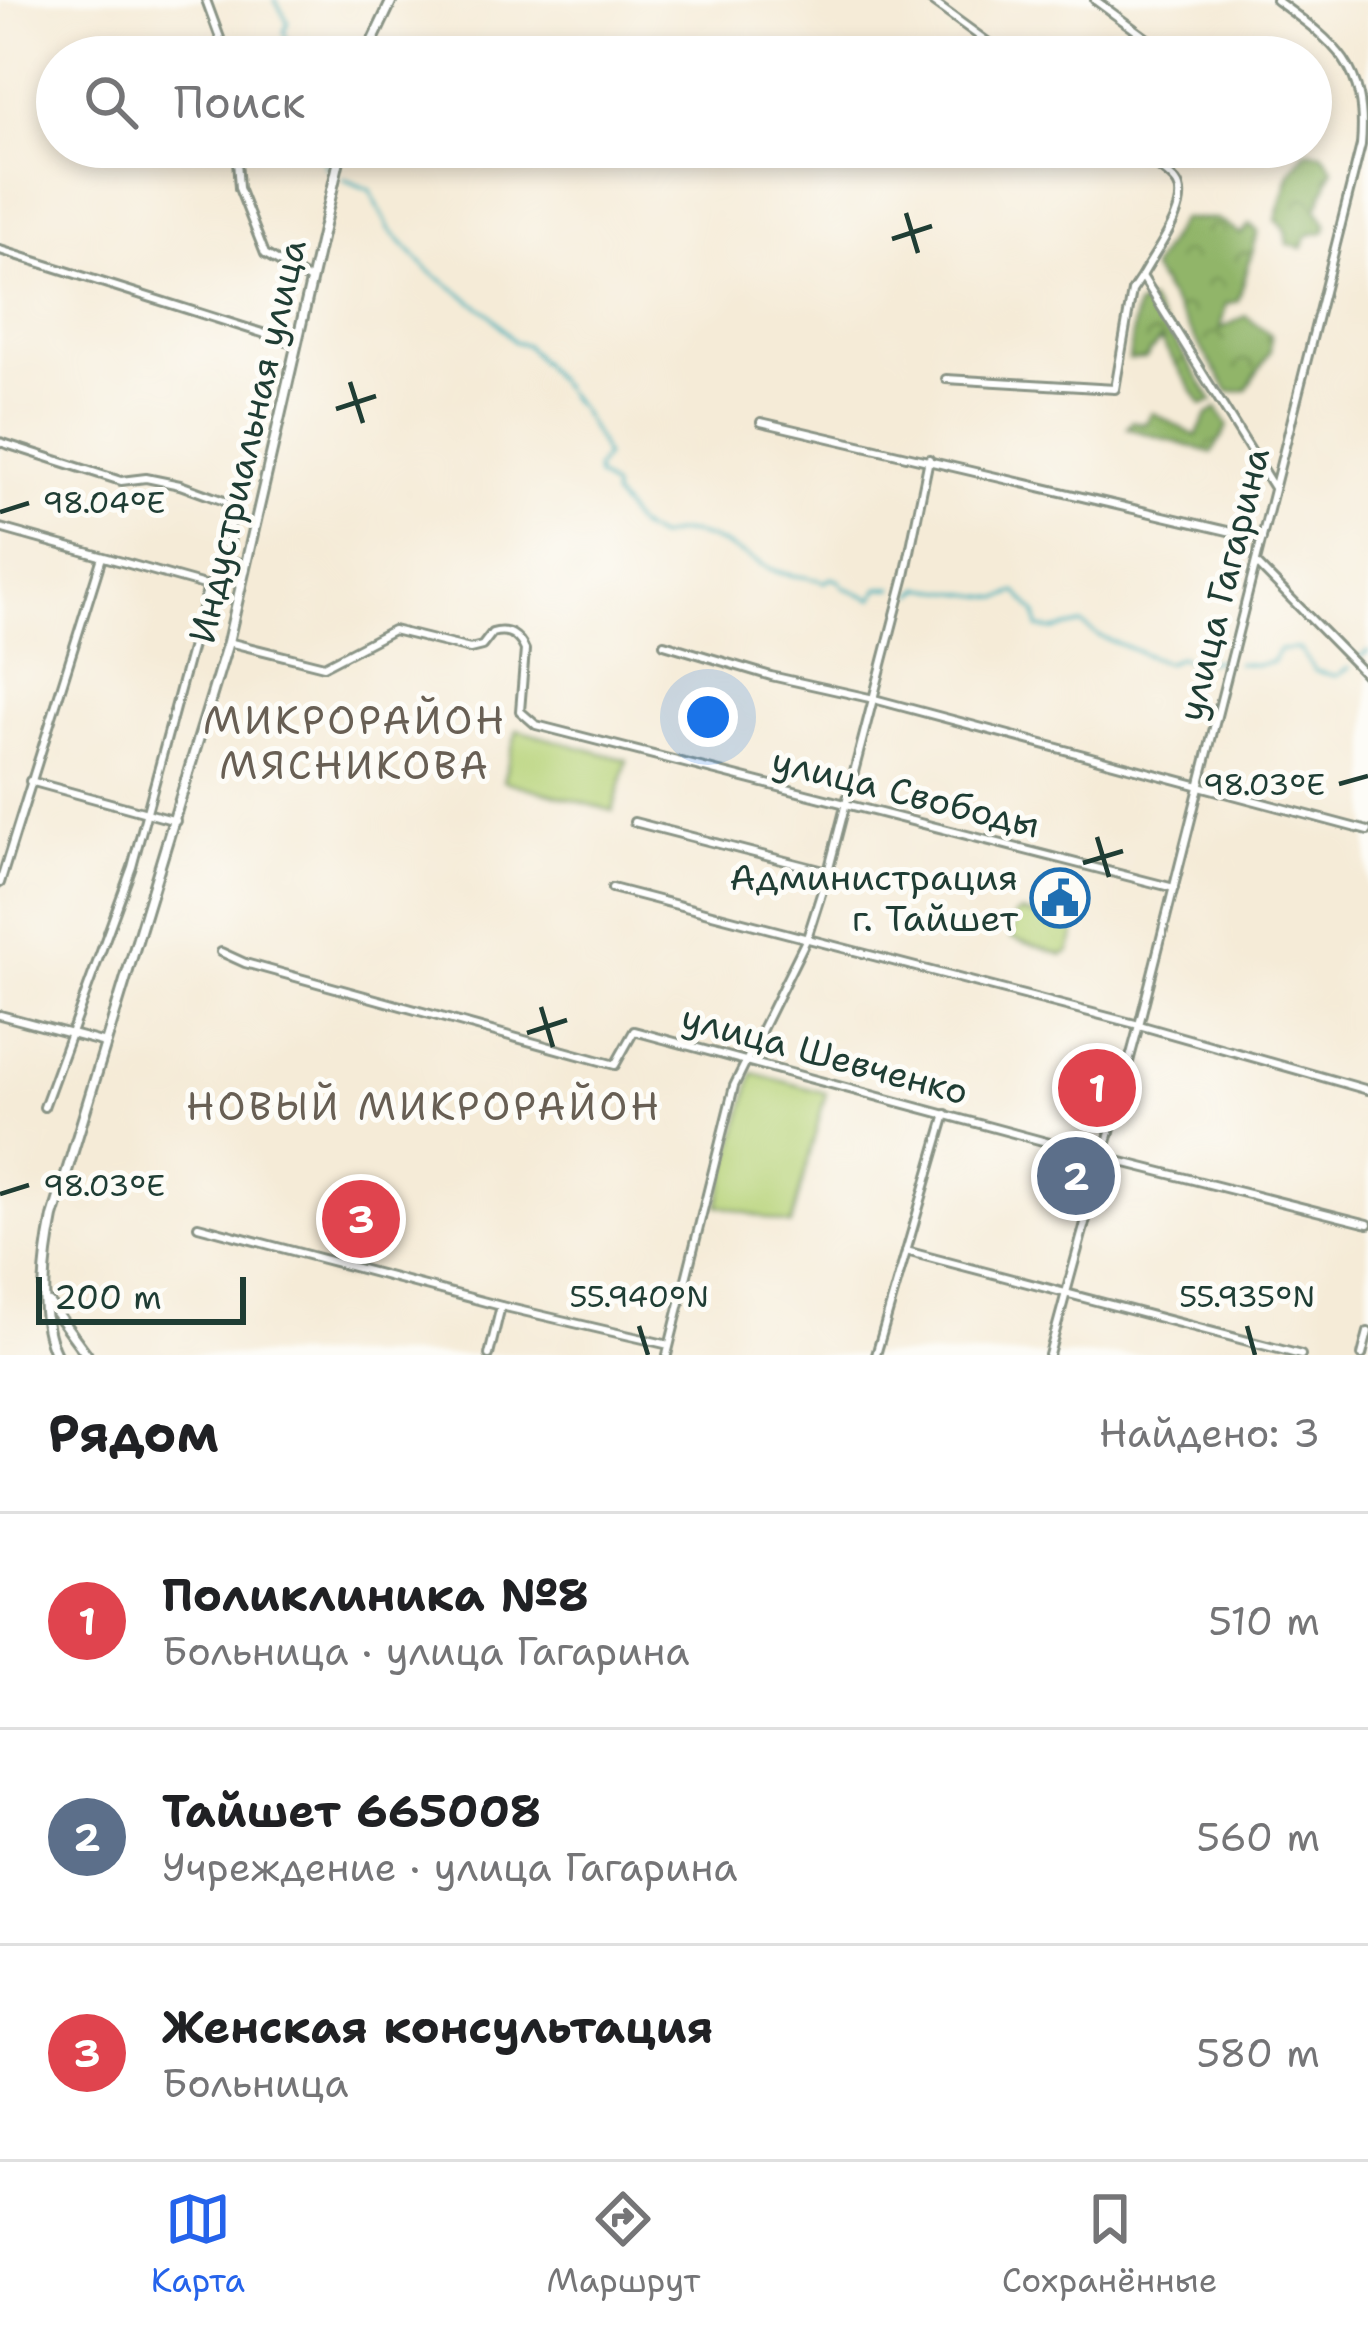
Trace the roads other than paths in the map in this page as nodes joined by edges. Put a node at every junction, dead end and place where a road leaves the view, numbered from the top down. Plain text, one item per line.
1 (206, 0) edge
2 (392, 0) edge
3 (930, 0) edge
4 (1095, 0) edge
5 (1276, 0) edge
6 (219, 36) edge
7 (375, 36) edge
8 (979, 36) edge
9 (1144, 36) edge
10 (1326, 36) edge
11 (1332, 42) edge
12 (237, 168) edge
13 (337, 168) edge
14 (1157, 168) edge
15 (0, 250) edge
16 (1142, 276) junction
17 (312, 281) junction
18 (297, 344) junction
19 (946, 379) dead end
20 (761, 422) dead end
21 (0, 442) edge
22 (929, 459) junction
23 (1274, 488) junction
24 (0, 528) edge
25 (1262, 539) junction
26 (102, 556) junction
27 (230, 560) junction
28 (1256, 562) junction
29 (248, 566) junction
30 (208, 586) junction
31 (229, 642) junction
32 (664, 644) dead end
33 (1368, 677) edge
34 (874, 699) junction
35 (30, 781) junction
36 (1199, 788) junction
37 (846, 806) junction
38 (146, 812) junction
39 (176, 820) junction
40 (634, 822) dead end
41 (1368, 831) edge
42 (828, 872) junction
43 (0, 884) edge
44 (612, 888) dead end
45 (1174, 888) junction
46 (807, 938) junction
47 (221, 952) dead end
48 (0, 1015) edge
49 (1139, 1025) junction
50 (70, 1032) junction
51 (105, 1042) junction
52 (743, 1061) junction
53 (1368, 1090) edge
54 (44, 1107) dead end
55 (946, 1114) junction
56 (1102, 1157) junction
57 (1368, 1224) edge
58 (198, 1226) dead end
59 (906, 1251) junction
60 (1065, 1294) junction
61 (46, 1299) junction
62 (501, 1306) junction
63 (1368, 1332) edge
64 (669, 1345) junction
65 (53, 1355) edge
66 (87, 1355) edge
67 (489, 1355) edge
68 (667, 1355) edge
69 (876, 1355) edge
70 (1049, 1355) edge
71 (1301, 1355) edge
72 (1362, 1355) edge

1 - 6 street
2 - 7 street
3 - 8 street
4 - 9 street
5 - 10 street, улица Гагарина
11 - 23 street, улица Гагарина
12 - 17 street
13 - 17 street, Индустриальная улица
14 - 16 street
15 - 18 street
16 - 19 street
16 - 23 street
17 - 18 street, Индустриальная улица
18 - 29 street, Индустриальная улица
20 - 22 street
21 - 27 street
22 - 25 street
22 - 34 street
23 - 25 street, улица Гагарина
24 - 26 street
25 - 28 street, улица Гагарина
26 - 30 street
26 - 35 street
27 - 29 street
27 - 30 street
28 - 33 street
28 - 36 street, улица Гагарина
29 - 31 street, Индустриальная улица
30 - 38 street, Индустриальная улица
31 - 37 street, улица Свободы
31 - 39 street, Индустриальная улица
32 - 34 street
34 - 36 street
34 - 37 street
35 - 38 street
35 - 43 street
36 - 41 street
36 - 45 street, улица Гагарина
37 - 42 street
37 - 45 street, улица Свободы
38 - 39 street
38 - 50 street, Индустриальная улица
39 - 51 street, Индустриальная улица
40 - 42 street
42 - 46 street
44 - 46 street
45 - 49 street, улица Гагарина
46 - 49 street
46 - 52 street
47 - 52 street, улица Шевченко
48 - 50 street
49 - 53 street
49 - 56 street, улица Гагарина
50 - 51 street
50 - 54 street, Индустриальная улица
51 - 61 street, Индустриальная улица
52 - 55 street, улица Шевченко
52 - 64 street
55 - 56 street, улица Шевченко
55 - 59 street
56 - 57 street, улица Шевченко
56 - 60 street, улица Гагарина
58 - 62 street
59 - 60 street
59 - 69 street
60 - 70 street, улица Гагарина
60 - 71 street
61 - 65 street, Индустриальная улица
61 - 66 street
62 - 64 street
62 - 67 street
63 - 72 street
64 - 68 street

